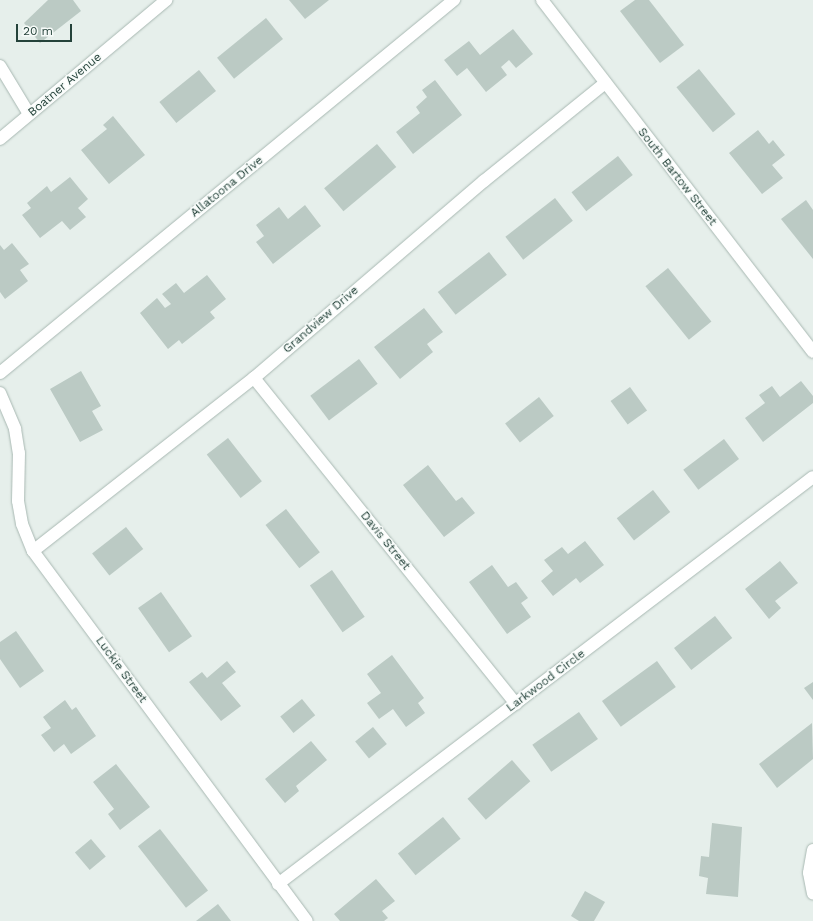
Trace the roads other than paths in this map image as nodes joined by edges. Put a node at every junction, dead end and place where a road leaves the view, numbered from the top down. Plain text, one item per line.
1 (166, 0) edge
2 (454, 0) edge
3 (542, 0) edge
4 (0, 66) edge
5 (605, 83) junction
6 (29, 114) junction
7 (0, 139) edge
8 (813, 352) edge
9 (0, 373) edge
10 (254, 378) junction
11 (0, 393) edge
12 (813, 477) edge
13 (33, 551) junction
14 (516, 704) junction
15 (813, 850) edge
16 (278, 884) junction
17 (813, 894) edge
18 (307, 921) edge

1 - 6 street, Boatner Avenue
2 - 9 street, Allatoona Drive
3 - 5 street, South Bartow Street
4 - 6 street
5 - 8 street, South Bartow Street
5 - 10 street, Grandview Drive
6 - 7 street, Boatner Avenue
10 - 13 street, Grandview Drive
10 - 14 street, Davis Street
11 - 13 street, Luckie Street
12 - 14 street, Larkwood Circle
13 - 16 street, Luckie Street
14 - 16 street, Larkwood Circle
15 - 17 street
16 - 18 street, Luckie Street

